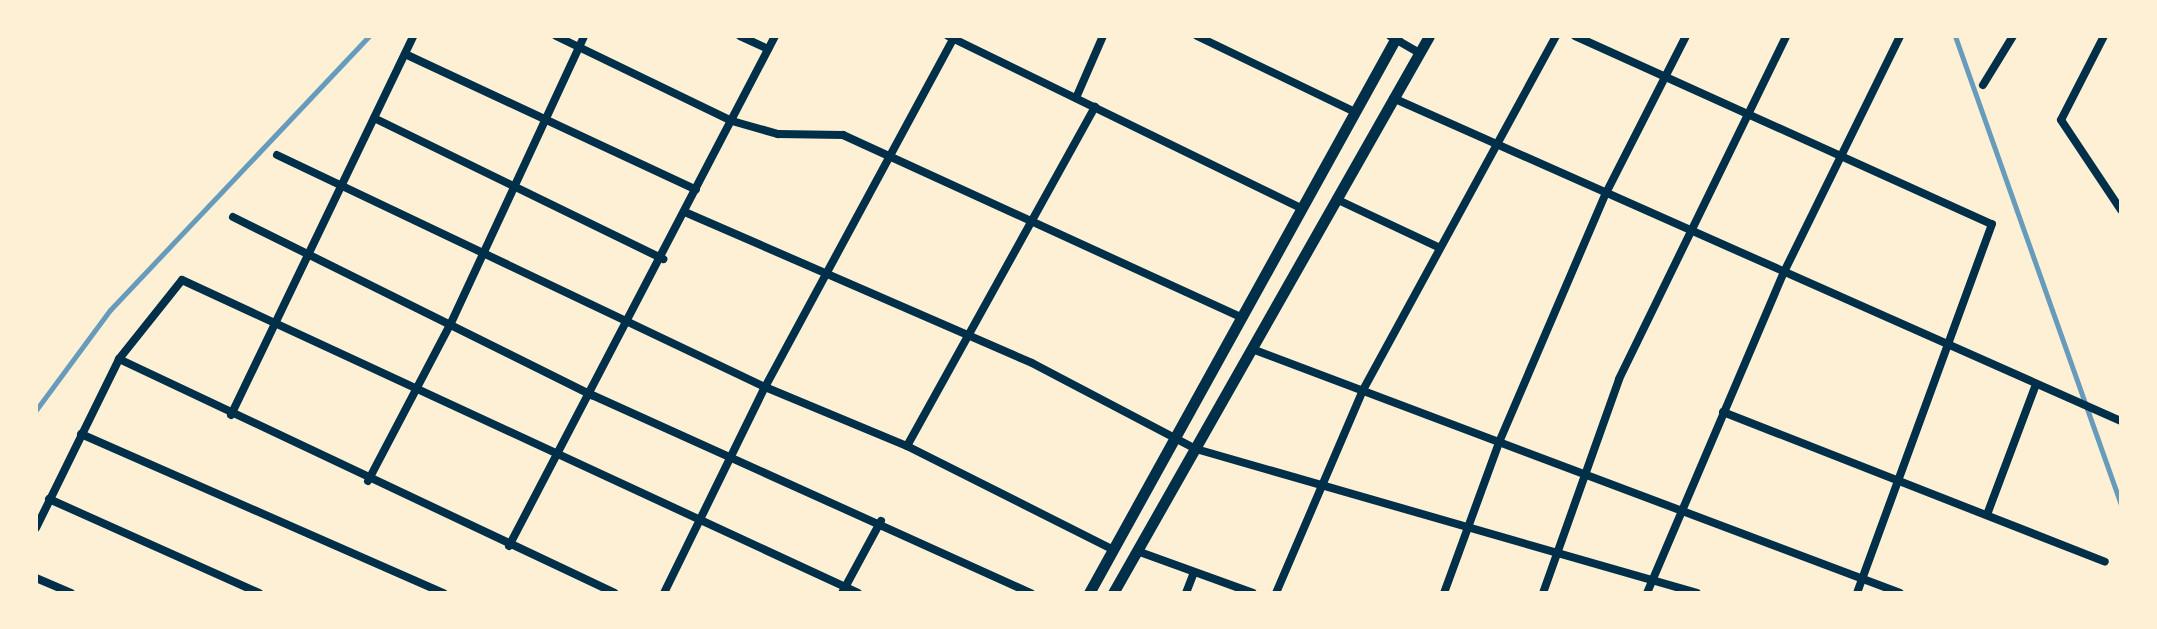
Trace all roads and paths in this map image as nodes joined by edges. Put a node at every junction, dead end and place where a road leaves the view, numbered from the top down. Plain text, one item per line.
1 (413, 36) edge
2 (556, 36) edge
3 (584, 36) edge
4 (740, 36) edge
5 (775, 36) edge
6 (1103, 36) edge
7 (1197, 36) edge
8 (1429, 36) edge
9 (1556, 36) edge
10 (1575, 36) edge
11 (1686, 36) edge
12 (1786, 36) edge
13 (1900, 36) edge
14 (2013, 36) edge
15 (2104, 36) edge
16 (951, 37) edge
17 (1394, 37) edge
18 (578, 47) junction
19 (768, 49) junction
20 (1420, 53) junction
21 (405, 54) junction
22 (1663, 78) junction
23 (1983, 85) dead end
24 (1076, 98) junction
25 (1393, 98) junction
26 (1095, 107) junction
27 (1355, 112) junction
28 (1748, 113) junction
29 (374, 118) junction
30 (543, 118) junction
31 (732, 121) junction
32 (1493, 141) junction
33 (1841, 154) junction
34 (277, 155) dead end
35 (893, 158) junction
36 (515, 187) junction
37 (341, 188) junction
38 (696, 190) junction
39 (1606, 193) junction
40 (1336, 199) junction
41 (1303, 209) junction
42 (2121, 210) edge
43 (687, 213) junction
44 (233, 217) dead end
45 (1034, 223) junction
46 (1688, 225) junction
47 (1438, 247) junction
48 (309, 255) junction
49 (483, 257) junction
50 (663, 259) junction
51 (1784, 272) junction
52 (830, 275) junction
53 (1244, 318) junction
54 (451, 323) junction
55 (630, 324) junction
56 (276, 325) junction
57 (968, 338) junction
58 (1946, 342) junction
59 (1252, 349) junction
60 (119, 359) junction
61 (2036, 384) junction
62 (765, 387) junction
63 (1363, 390) junction
64 (415, 393) junction
65 (592, 395) junction
66 (1723, 412) junction
67 (231, 415) junction
68 (2121, 421) edge
69 (81, 434) junction
70 (1178, 439) junction
71 (1500, 440) junction
72 (907, 446) junction
73 (1196, 449) junction
74 (734, 454) junction
75 (558, 459) junction
76 (1583, 471) junction
77 (1899, 478) junction
78 (368, 481) junction
79 (1321, 485) junction
80 (49, 499) junction
81 (1683, 508) junction
82 (1988, 512) junction
83 (700, 520) junction
84 (881, 521) junction
85 (36, 528) edge
86 (1468, 529) junction
87 (509, 546) junction
88 (1114, 550) junction
89 (1137, 551) junction
90 (1558, 553) junction
91 (2105, 562) dead end
92 (1194, 572) junction
93 (36, 578) edge
94 (1863, 578) junction
95 (1652, 580) junction
96 (844, 590) edge
97 (71, 593) edge
98 (259, 593) edge
99 (444, 593) edge
100 (615, 593) edge
101 (664, 593) edge
102 (858, 593) edge
103 (1031, 593) edge
104 (1089, 593) edge
105 (1113, 593) edge
106 (1186, 593) edge
107 (1253, 593) edge
108 (1276, 593) edge
109 (1444, 593) edge
110 (1543, 593) edge
111 (1647, 593) edge
112 (1697, 593) edge
113 (1857, 593) edge
114 (1900, 593) edge

1 - 21 street
2 - 18 street
3 - 18 street
4 - 19 street
5 - 19 street
6 - 24 street
7 - 27 street
8 - 20 main road
9 - 32 street
10 - 22 street
11 - 22 street
12 - 28 street
13 - 33 street
14 - 23 street
15 - 42 street
16 - 24 street
16 - 35 street
17 - 20 street
17 - 27 main road
18 - 30 street
18 - 31 street
19 - 31 street
20 - 25 main road
21 - 29 street
21 - 30 street
22 - 28 street
22 - 39 street
24 - 26 street
25 - 32 street
25 - 40 main road
26 - 41 street
26 - 45 street
27 - 41 main road
28 - 33 street
28 - 46 street
29 - 36 street
29 - 37 street
30 - 36 street
30 - 38 street
31 - 35 street
31 - 38 street
32 - 39 street
32 - 47 street
33 - 51 street
33 - 58 street
34 - 37 street
35 - 45 street
35 - 52 street
36 - 49 street
36 - 50 street
37 - 48 street
37 - 49 street
38 - 43 street
39 - 46 street
39 - 71 street
40 - 47 street
40 - 59 main road
41 - 53 main road
43 - 50 street
43 - 52 street
44 - 48 street
45 - 53 street
45 - 57 street
46 - 51 street
46 - 76 street
47 - 63 street
48 - 54 street
48 - 56 street
49 - 54 street
49 - 55 street
50 - 55 street
51 - 58 street
51 - 66 street
52 - 57 street
52 - 62 street
53 - 70 main road
54 - 64 street
54 - 65 street
55 - 62 street
55 - 65 street
56 - 60 street
56 - 64 street
56 - 67 street
57 - 70 street
57 - 72 street
58 - 61 street
58 - 77 street
59 - 63 street
59 - 73 main road
60 - 67 street
60 - 69 street
61 - 68 street
61 - 82 street
62 - 72 street
62 - 74 street
63 - 71 street
63 - 79 street
64 - 75 street
64 - 78 street
65 - 74 street
65 - 75 street
66 - 77 street
66 - 81 street
67 - 78 street
69 - 80 street
69 - 99 street
70 - 73 street
70 - 88 main road
71 - 76 street
71 - 86 street
72 - 88 street
73 - 79 street
73 - 89 main road
74 - 83 street
74 - 84 street
75 - 83 street
75 - 87 street
76 - 81 street
76 - 90 street
77 - 82 street
77 - 94 street
78 - 87 street
79 - 86 street
79 - 108 street
80 - 85 street
80 - 98 street
81 - 94 street
81 - 95 street
82 - 91 street
83 - 96 street
83 - 101 street
84 - 96 street
84 - 103 street
86 - 90 street
86 - 109 street
87 - 100 street
88 - 104 main road
89 - 92 street
89 - 105 main road
90 - 95 street
90 - 110 street
92 - 106 street
92 - 107 street
93 - 97 street
94 - 113 street
94 - 114 street
95 - 111 street
95 - 112 street
96 - 102 street

